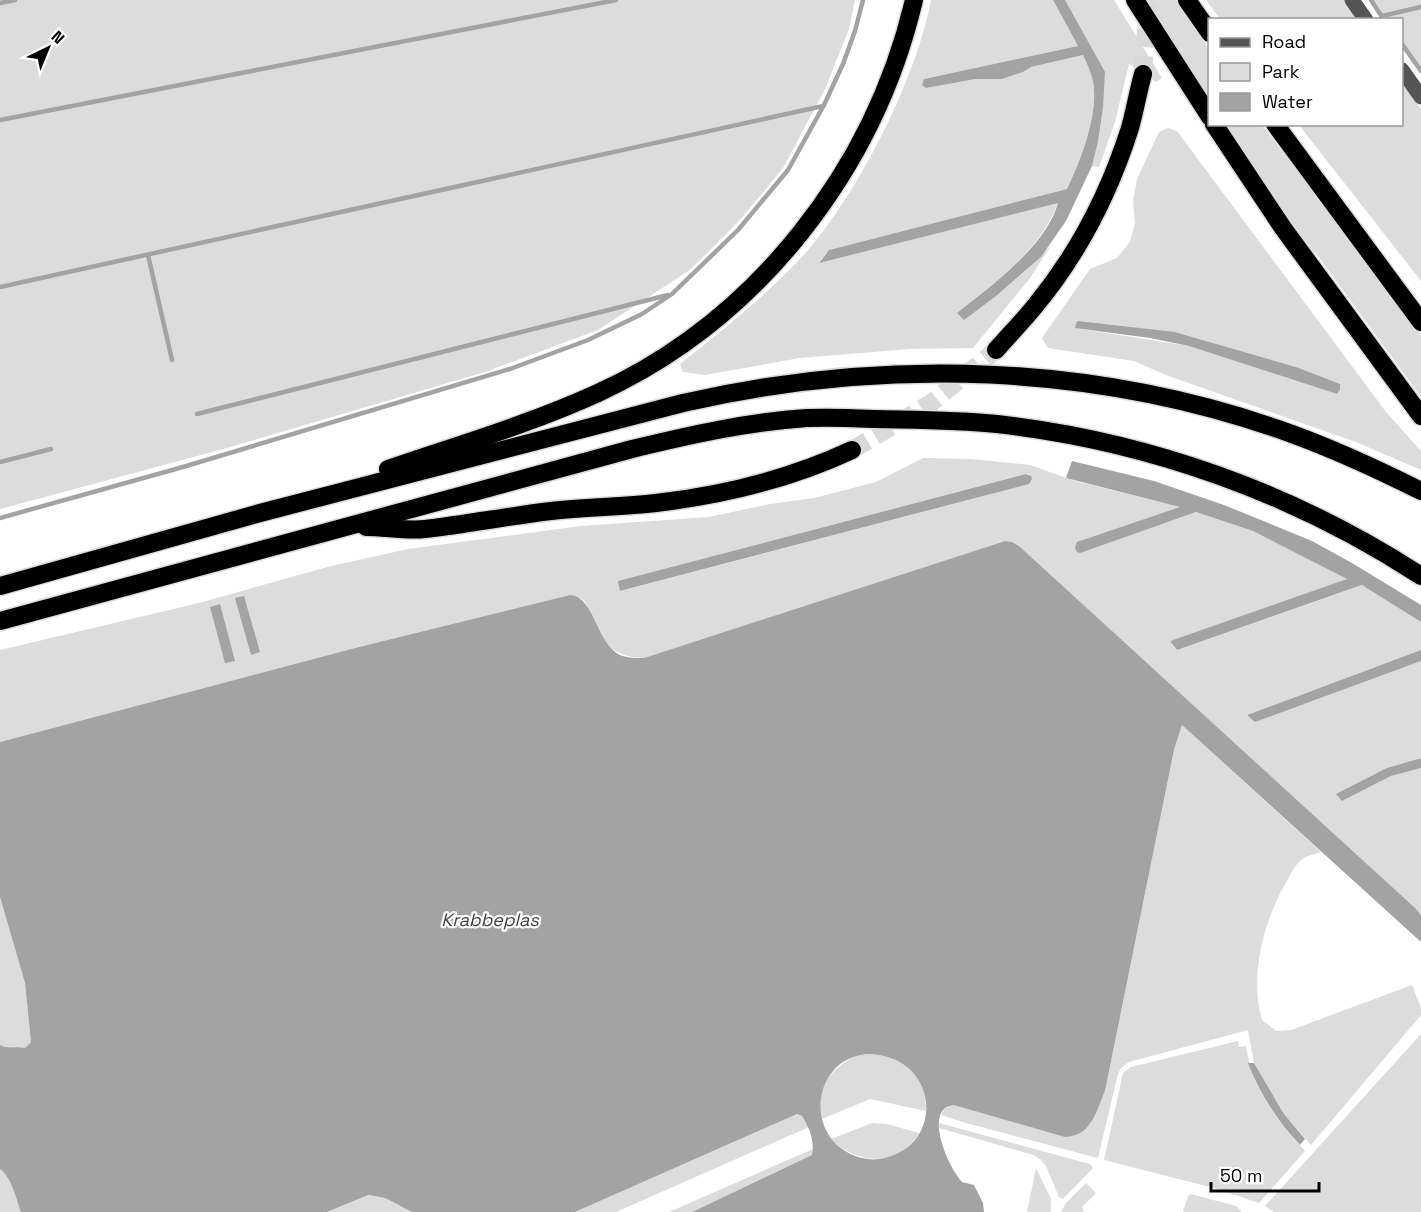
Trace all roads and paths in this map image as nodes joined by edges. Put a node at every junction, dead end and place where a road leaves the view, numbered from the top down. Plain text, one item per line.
1 (914, 0) edge
2 (1135, 0) edge
3 (1187, 0) edge
4 (1352, 0) edge
5 (1365, 18) edge
6 (1208, 32) edge
7 (1403, 73) edge
8 (1143, 74) tunnel mouth
9 (1421, 97) edge
10 (1208, 115) edge
11 (1215, 126) edge
12 (1276, 126) edge
13 (1421, 322) edge
14 (996, 350) tunnel mouth
15 (1421, 416) edge
16 (852, 450) tunnel mouth
17 (1421, 491) edge
18 (260, 513) junction
19 (350, 526) junction
20 (1421, 576) edge
21 (0, 586) edge
22 (0, 621) edge

1 - 18 highway
2 - 10 highway
3 - 6 highway
4 - 5 street
7 - 9 street
8 - 14 highway
11 - 15 highway
12 - 13 highway
16 - 19 highway
17 - 18 highway
18 - 21 highway
19 - 20 highway
19 - 22 highway

